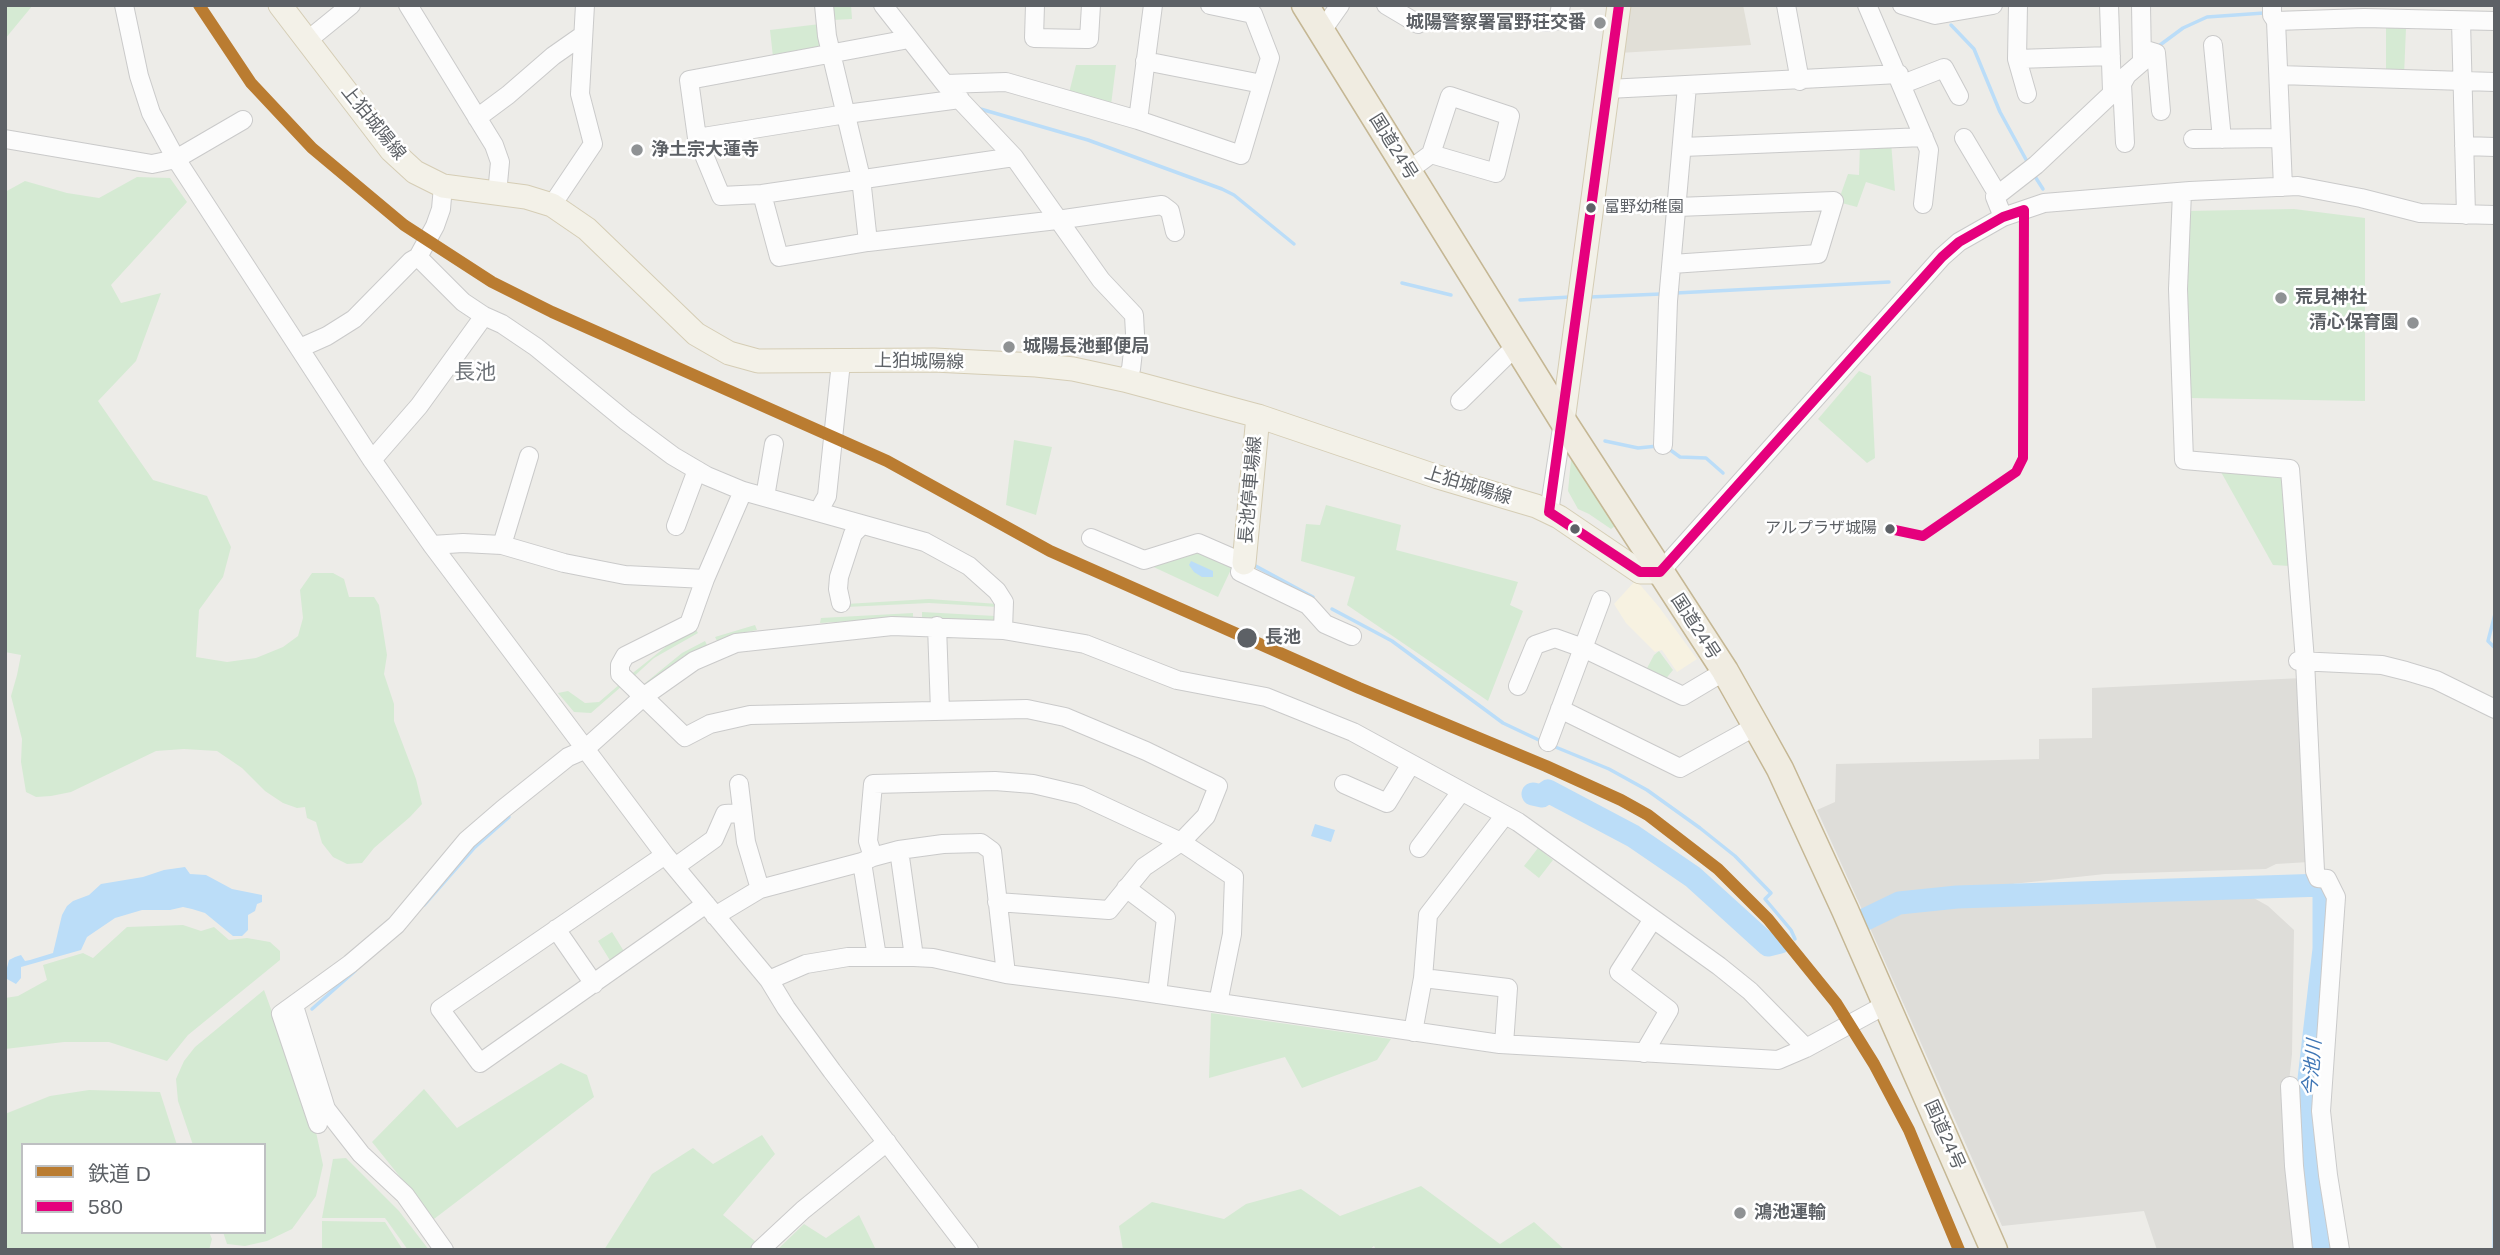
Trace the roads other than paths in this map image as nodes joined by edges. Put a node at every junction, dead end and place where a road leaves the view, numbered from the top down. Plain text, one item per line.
1 (124, 5) edge
2 (281, 5) edge
3 (351, 5) edge
4 (408, 5) edge
5 (585, 5) edge
6 (824, 5) edge
7 (883, 5) edge
8 (1035, 5) edge
9 (1091, 5) edge
10 (1153, 5) edge
11 (1210, 5) edge
12 (1305, 5) edge
13 (1340, 5) edge
14 (1386, 5) edge
15 (1561, 5) edge
16 (1619, 5) edge
17 (1787, 5) edge
18 (1867, 5) edge
19 (1902, 5) edge
20 (1993, 5) edge
21 (2018, 5) edge
22 (2109, 5) edge
23 (2141, 5) edge
24 (1952, 9) edge
25 (2364, 12) edge
26 (2274, 13) edge
27 (2419, 13) edge
28 (2461, 21) junction
29 (2495, 21) edge
30 (1546, 22) dead end
31 (1418, 24) dead end
32 (1321, 32) junction
33 (583, 35) junction
34 (909, 39) junction
35 (308, 40) junction
36 (2213, 45) dead end
37 (2143, 49) junction
38 (832, 54) junction
39 (2110, 56) junction
40 (2017, 59) junction
41 (1145, 61) junction
42 (2279, 75) junction
43 (1901, 79) junction
44 (1800, 80) junction
45 (2464, 81) junction
46 (2495, 82) edge
47 (945, 84) junction
48 (1262, 84) junction
49 (1687, 86) junction
50 (2117, 88) junction
51 (1608, 89) junction
52 (2027, 94) dead end
53 (1959, 96) dead end
54 (960, 99) junction
55 (2161, 111) dead end
56 (846, 114) junction
57 (477, 118) junction
58 (243, 120) dead end
59 (1138, 120) junction
60 (1924, 137) junction
61 (697, 138) junction
62 (1964, 138) dead end
63 (2280, 138) junction
64 (5, 139) edge
65 (2193, 139) dead end
66 (2222, 139) junction
67 (2126, 143) dead end
68 (2464, 146) junction
69 (1683, 147) junction
70 (2495, 147) edge
71 (1431, 154) junction
72 (1014, 157) junction
73 (176, 159) junction
74 (1408, 171) junction
75 (861, 178) junction
76 (443, 186) junction
77 (2283, 187) junction
78 (2182, 192) junction
79 (497, 194) junction
80 (762, 194) junction
81 (1998, 195) junction
82 (1923, 204) dead end
83 (552, 205) junction
84 (1677, 207) junction
85 (2466, 215) junction
86 (2495, 215) edge
87 (2003, 216) junction
88 (1057, 220) junction
89 (1175, 232) dead end
90 (868, 242) junction
91 (418, 257) junction
92 (1672, 264) junction
93 (484, 317) junction
94 (1516, 346) junction
95 (300, 348) junction
96 (841, 362) junction
97 (1124, 380) junction
98 (1460, 402) dead end
99 (1258, 416) junction
100 (1563, 421) junction
101 (774, 444) dead end
102 (1663, 445) dead end
103 (528, 456) dead end
104 (372, 460) junction
105 (697, 470) junction
106 (743, 491) junction
107 (765, 498) junction
108 (818, 512) junction
109 (1549, 512) junction
110 (676, 526) dead end
111 (861, 526) junction
112 (1091, 538) dead end
113 (432, 545) junction
114 (502, 545) junction
115 (1244, 563) junction
116 (1660, 572) junction
117 (705, 579) junction
118 (1601, 600) dead end
119 (841, 603) dead end
120 (937, 626) junction
121 (1003, 630) junction
122 (1352, 636) dead end
123 (1583, 648) junction
124 (2301, 661) junction
125 (1724, 671) junction
126 (1518, 686) dead end
127 (643, 697) junction
128 (1560, 709) junction
129 (2495, 709) edge
130 (940, 710) junction
131 (1756, 726) junction
132 (1548, 742) dead end
133 (584, 750) junction
134 (1411, 764) junction
135 (739, 784) dead end
136 (1344, 784) dead end
137 (1461, 792) junction
138 (741, 813) junction
139 (1505, 815) junction
140 (1181, 842) junction
141 (1419, 848) dead end
142 (899, 850) junction
143 (868, 859) junction
144 (670, 861) junction
145 (1126, 888) junction
146 (760, 889) junction
147 (997, 902) junction
148 (710, 910) junction
149 (1653, 919) junction
150 (556, 929) junction
151 (877, 957) junction
152 (914, 957) junction
153 (1006, 974) junction
154 (1423, 978) junction
155 (769, 980) junction
156 (594, 984) junction
157 (1157, 994) junction
158 (1218, 1003) junction
159 (1887, 1004) junction
160 (294, 1006) junction
161 (1413, 1032) junction
162 (1504, 1045) junction
163 (1806, 1048) junction
164 (1644, 1053) junction
165 (2290, 1086) dead end
166 (318, 1124) dead end
167 (887, 1142) junction
168 (444, 1250) edge
169 (760, 1250) edge
170 (969, 1250) edge
171 (1994, 1250) edge
172 (2304, 1250) edge
173 (2340, 1250) edge

1 - 73 street
2 - 35 main road, 上狛城陽線
3 - 35 street
4 - 57 street
5 - 33 street
6 - 38 street
7 - 34 street
8 - 9 street
10 - 41 street
11 - 48 street
12 - 32 highway, 国道24号
13 - 32 street
14 - 31 street
15 - 30 street
16 - 51 main road
17 - 44 street
18 - 43 street
19 - 24 street
20 - 24 street
21 - 40 street
22 - 39 street
23 - 37 street
25 - 26 street
25 - 27 street
26 - 42 street
27 - 28 street
28 - 29 street
28 - 45 street
32 - 74 highway, 国道24号
33 - 57 street
33 - 83 street
34 - 38 street
34 - 47 street
35 - 76 main road, 上狛城陽線
36 - 66 street
37 - 50 street
37 - 55 street
38 - 56 street
38 - 61 street
39 - 40 street
39 - 50 street
40 - 52 street
41 - 48 street
41 - 59 street
42 - 45 street
42 - 63 street
43 - 44 street
43 - 53 street
43 - 60 street
44 - 49 street
45 - 46 street
45 - 68 street
47 - 54 street
47 - 59 street
48 - 59 street
49 - 51 street
49 - 69 street
50 - 67 street
50 - 81 street
51 - 100 main road
54 - 56 street
54 - 72 street
56 - 61 street
56 - 75 street
57 - 79 street
58 - 73 street
60 - 69 street
60 - 82 street
61 - 80 street
62 - 81 street
63 - 66 street
63 - 77 street
64 - 73 street
65 - 66 street
68 - 70 street
68 - 85 street
69 - 84 street
71 - 71 street
71 - 74 street
72 - 75 street
72 - 88 street
73 - 95 street
74 - 94 highway, 国道24号
75 - 80 street
75 - 90 street
76 - 79 main road, 上狛城陽線
76 - 91 street
77 - 78 street
77 - 85 street
78 - 87 street
78 - 124 street
79 - 83 main road, 上狛城陽線
80 - 90 street
81 - 87 street
83 - 96 main road, 上狛城陽線
84 - 92 street
84 - 92 street
85 - 86 street
87 - 116 street
88 - 89 street
88 - 90 street
88 - 97 street
91 - 93 street
91 - 95 street
92 - 102 street
93 - 104 street
93 - 105 street
94 - 98 street
94 - 100 highway, 国道24号
95 - 104 street
96 - 97 main road, 上狛城陽線
96 - 108 street
97 - 99 main road, 上狛城陽線
99 - 109 main road, 上狛城陽線
99 - 115 main road, 長池停車場線
100 - 109 street
100 - 116 highway, 国道24号
101 - 107 street
103 - 114 street
104 - 113 street
105 - 106 street
105 - 110 street
106 - 107 street
106 - 117 street
107 - 108 street
108 - 111 street
109 - 116 main road, 上狛城陽線
111 - 119 street
111 - 121 street
112 - 115 street
113 - 114 street
113 - 133 street
114 - 117 street
115 - 122 street
116 - 125 highway, 国道24号
117 - 127 street
118 - 123 street
120 - 121 street
120 - 127 street
120 - 130 street
121 - 134 street
123 - 125 street
123 - 126 street
123 - 128 street
124 - 129 street
124 - 173 street
125 - 131 highway, 国道24号
127 - 130 street
127 - 133 street
128 - 131 street
128 - 132 street
130 - 140 street
131 - 159 highway, 国道24号
133 - 144 street
133 - 160 street
134 - 136 street
134 - 137 street
135 - 138 street
137 - 139 street
137 - 141 street
138 - 144 street
138 - 146 street
139 - 149 street
139 - 154 street
140 - 143 street
140 - 145 street
140 - 158 street
142 - 143 street
142 - 147 street
142 - 152 street
143 - 146 street
143 - 151 street
144 - 148 street
144 - 150 street
145 - 147 street
145 - 157 street
146 - 148 street
147 - 153 street
148 - 155 street
148 - 156 street
149 - 163 street
149 - 164 street
150 - 156 street
150 - 156 street
151 - 152 street
151 - 155 street
152 - 153 street
153 - 157 street
154 - 161 street
154 - 162 street
155 - 167 street
157 - 158 street
158 - 161 street
159 - 163 street
159 - 171 highway, 国道24号
160 - 166 street
160 - 168 street
161 - 162 street
162 - 164 street
163 - 164 street
165 - 172 street
167 - 169 street
167 - 170 street

